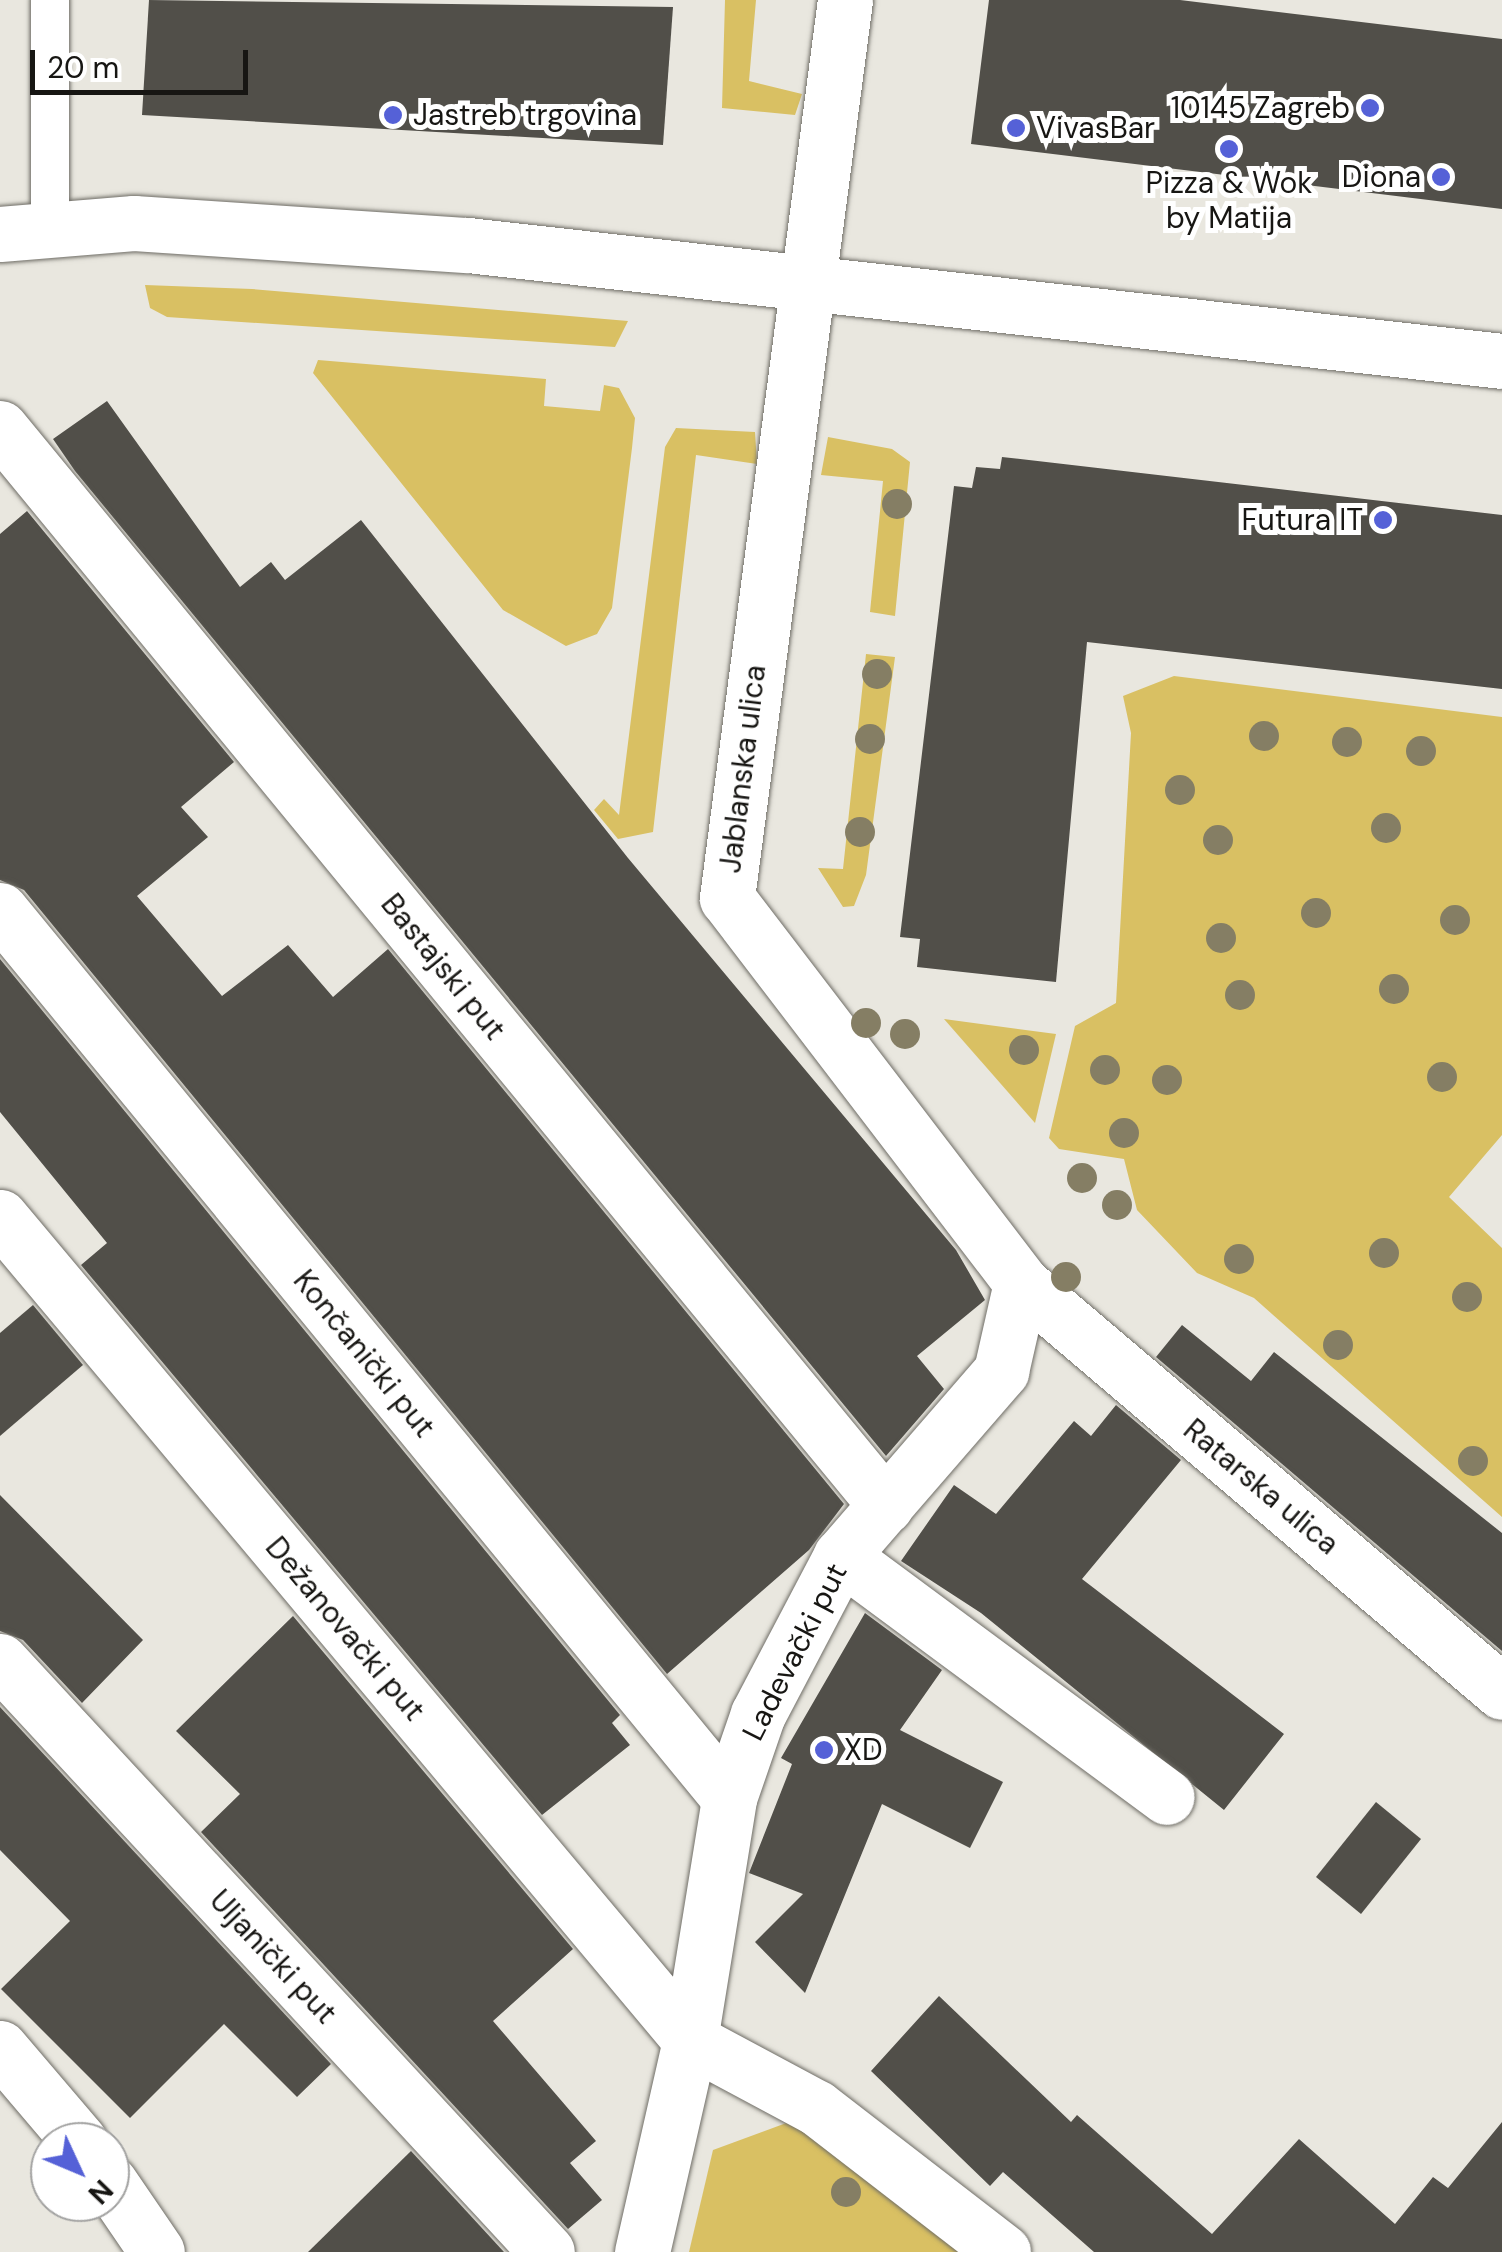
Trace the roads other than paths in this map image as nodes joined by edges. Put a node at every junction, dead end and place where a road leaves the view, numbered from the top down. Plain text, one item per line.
1 (50, 0) edge
2 (845, 0) edge
3 (25, 232) edge
4 (810, 279) junction
5 (1502, 361) edge
6 (0, 428) edge
7 (0, 910) edge
8 (0, 1217) edge
9 (1021, 1283) junction
10 (886, 1506) junction
11 (841, 1556) junction
12 (0, 1662) edge
13 (1502, 1692) edge
14 (1167, 1797) dead end
15 (729, 1798) junction
16 (690, 2040) junction
17 (10, 2077) edge
18 (58, 2122) edge
19 (130, 2212) edge
20 (157, 2252) edge
21 (547, 2252) edge
22 (642, 2252) edge
23 (1004, 2252) edge

1 - 3 lane
2 - 4 street, Jablanska ulica
3 - 4 street
4 - 5 street
4 - 9 street, Jablanska ulica
6 - 10 street, Bastajski put
7 - 15 street, Končanički put
8 - 16 street, Dežanovački put
9 - 10 street, Ladevački put
9 - 13 street, Ratarska ulica
10 - 11 street, Ladevački put
11 - 14 street
11 - 15 street, Ladevački put
12 - 21 street, Uljanički put
15 - 16 street, Ladevački put
16 - 22 street, Ladevački put
16 - 23 street
17 - 18 street
19 - 20 street

